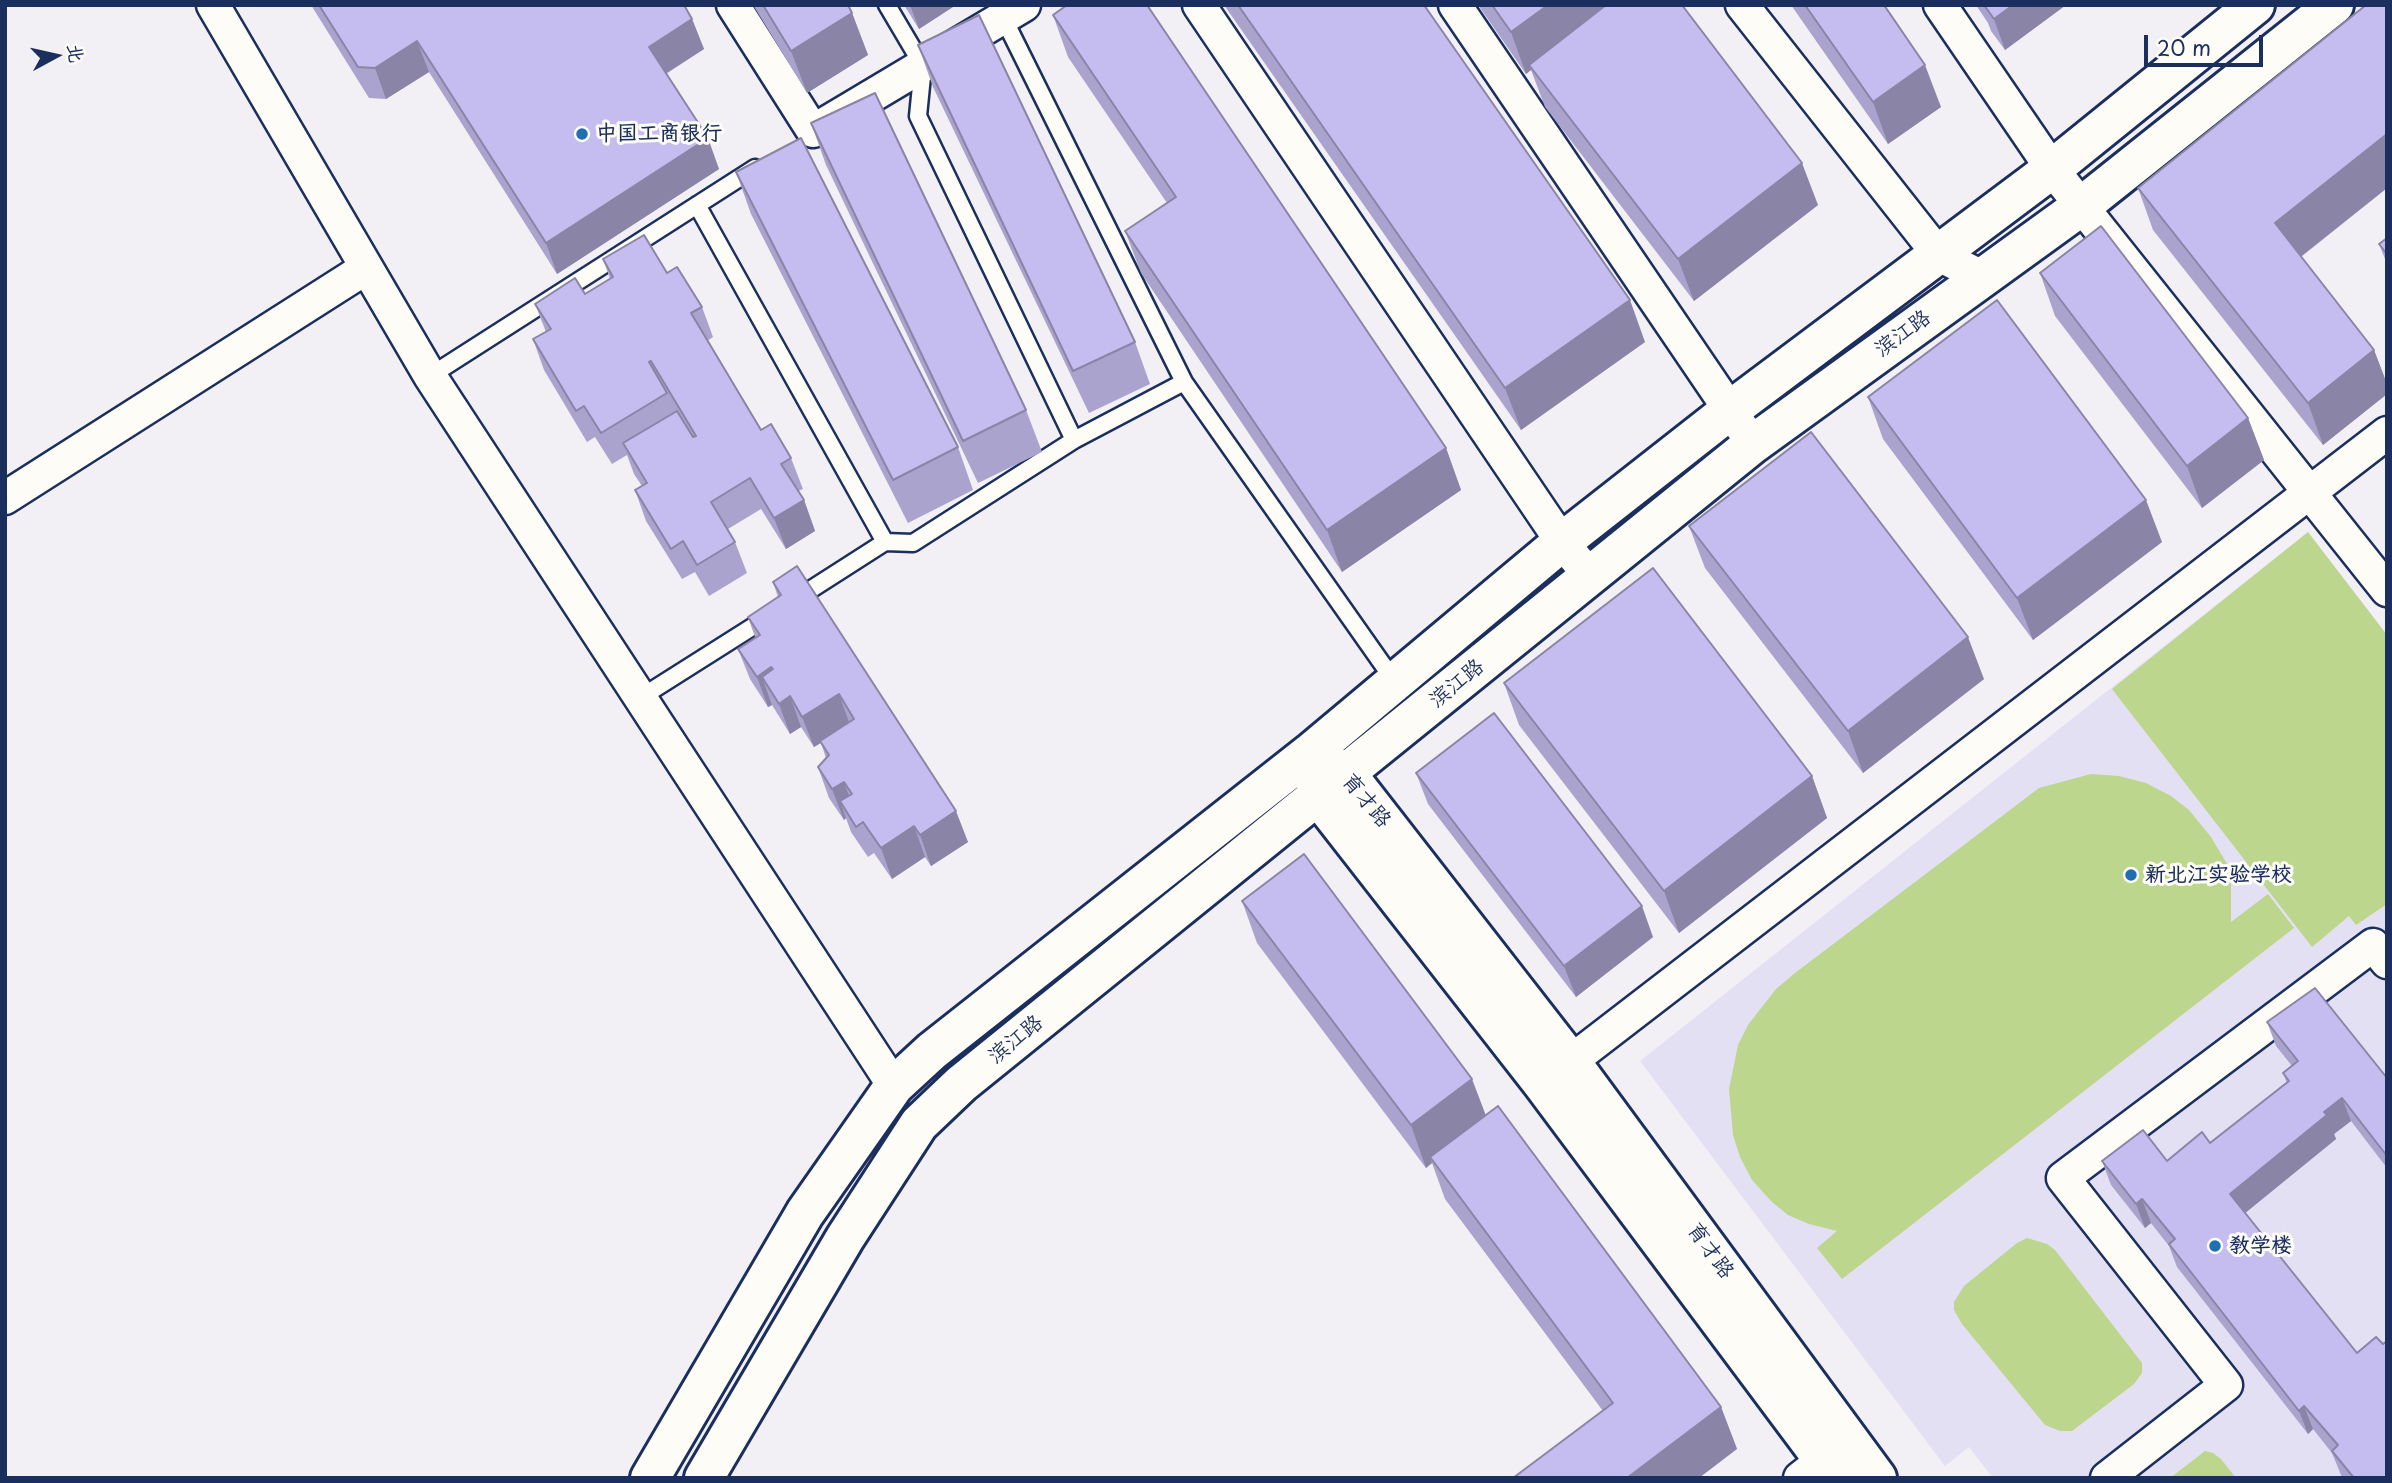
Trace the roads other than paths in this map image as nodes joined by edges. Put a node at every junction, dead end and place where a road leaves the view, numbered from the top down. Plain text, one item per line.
1 (213, 5) edge
2 (733, 5) edge
3 (887, 5) edge
4 (1199, 5) edge
5 (1455, 5) edge
6 (1742, 5) edge
7 (1940, 5) edge
8 (2255, 5) edge
9 (2334, 5) edge
10 (1008, 9) edge
11 (923, 66) junction
12 (767, 160) edge
13 (2052, 169) junction
14 (697, 205) junction
15 (2083, 205) junction
16 (1939, 256) junction
17 (366, 268) junction
18 (1982, 277) junction
19 (430, 376) junction
20 (1184, 382) junction
21 (1729, 411) junction
22 (2387, 433) edge
23 (1074, 440) junction
24 (1753, 444) junction
25 (2311, 492) junction
26 (5, 498) edge
27 (885, 542) junction
28 (1562, 542) junction
29 (1590, 576) junction
30 (2387, 590) edge
31 (1395, 682) junction
32 (640, 698) junction
33 (1310, 753) junction
34 (1332, 784) junction
35 (2387, 962) edge
36 (1556, 1073) junction
37 (894, 1086) junction
38 (1820, 1472) edge
39 (650, 1478) edge
40 (704, 1478) edge
41 (1877, 1478) edge
42 (2107, 1478) edge

1 - 17 street
2 - 11 street
3 - 11 lane
4 - 28 street
5 - 21 street
6 - 16 street
7 - 13 street
8 - 13 main road, 滨江路
9 - 15 main road, 滨江路
10 - 11 street
10 - 20 lane
11 - 23 lane
12 - 14 lane
13 - 15 street
13 - 16 main road, 滨江路
14 - 19 lane
14 - 27 lane
15 - 18 main road, 滨江路
15 - 25 street
16 - 18 street
16 - 21 main road, 滨江路
17 - 19 street
17 - 26 street
18 - 24 main road, 滨江路
19 - 32 street
20 - 23 lane
20 - 31 lane
21 - 24 street
21 - 28 main road, 滨江路
22 - 25 street
23 - 27 lane
24 - 29 main road, 滨江路
25 - 30 street
25 - 36 street
27 - 32 lane
28 - 29 street
28 - 31 main road, 滨江路
29 - 34 main road, 滨江路
31 - 33 main road, 滨江路
32 - 37 street
33 - 34 main road, 育才路
33 - 37 main road, 滨江路
34 - 36 main road, 育才路
34 - 40 main road, 滨江路
35 - 42 street
36 - 38 main road, 育才路
36 - 41 main road, 育才路
37 - 39 main road, 滨江路

